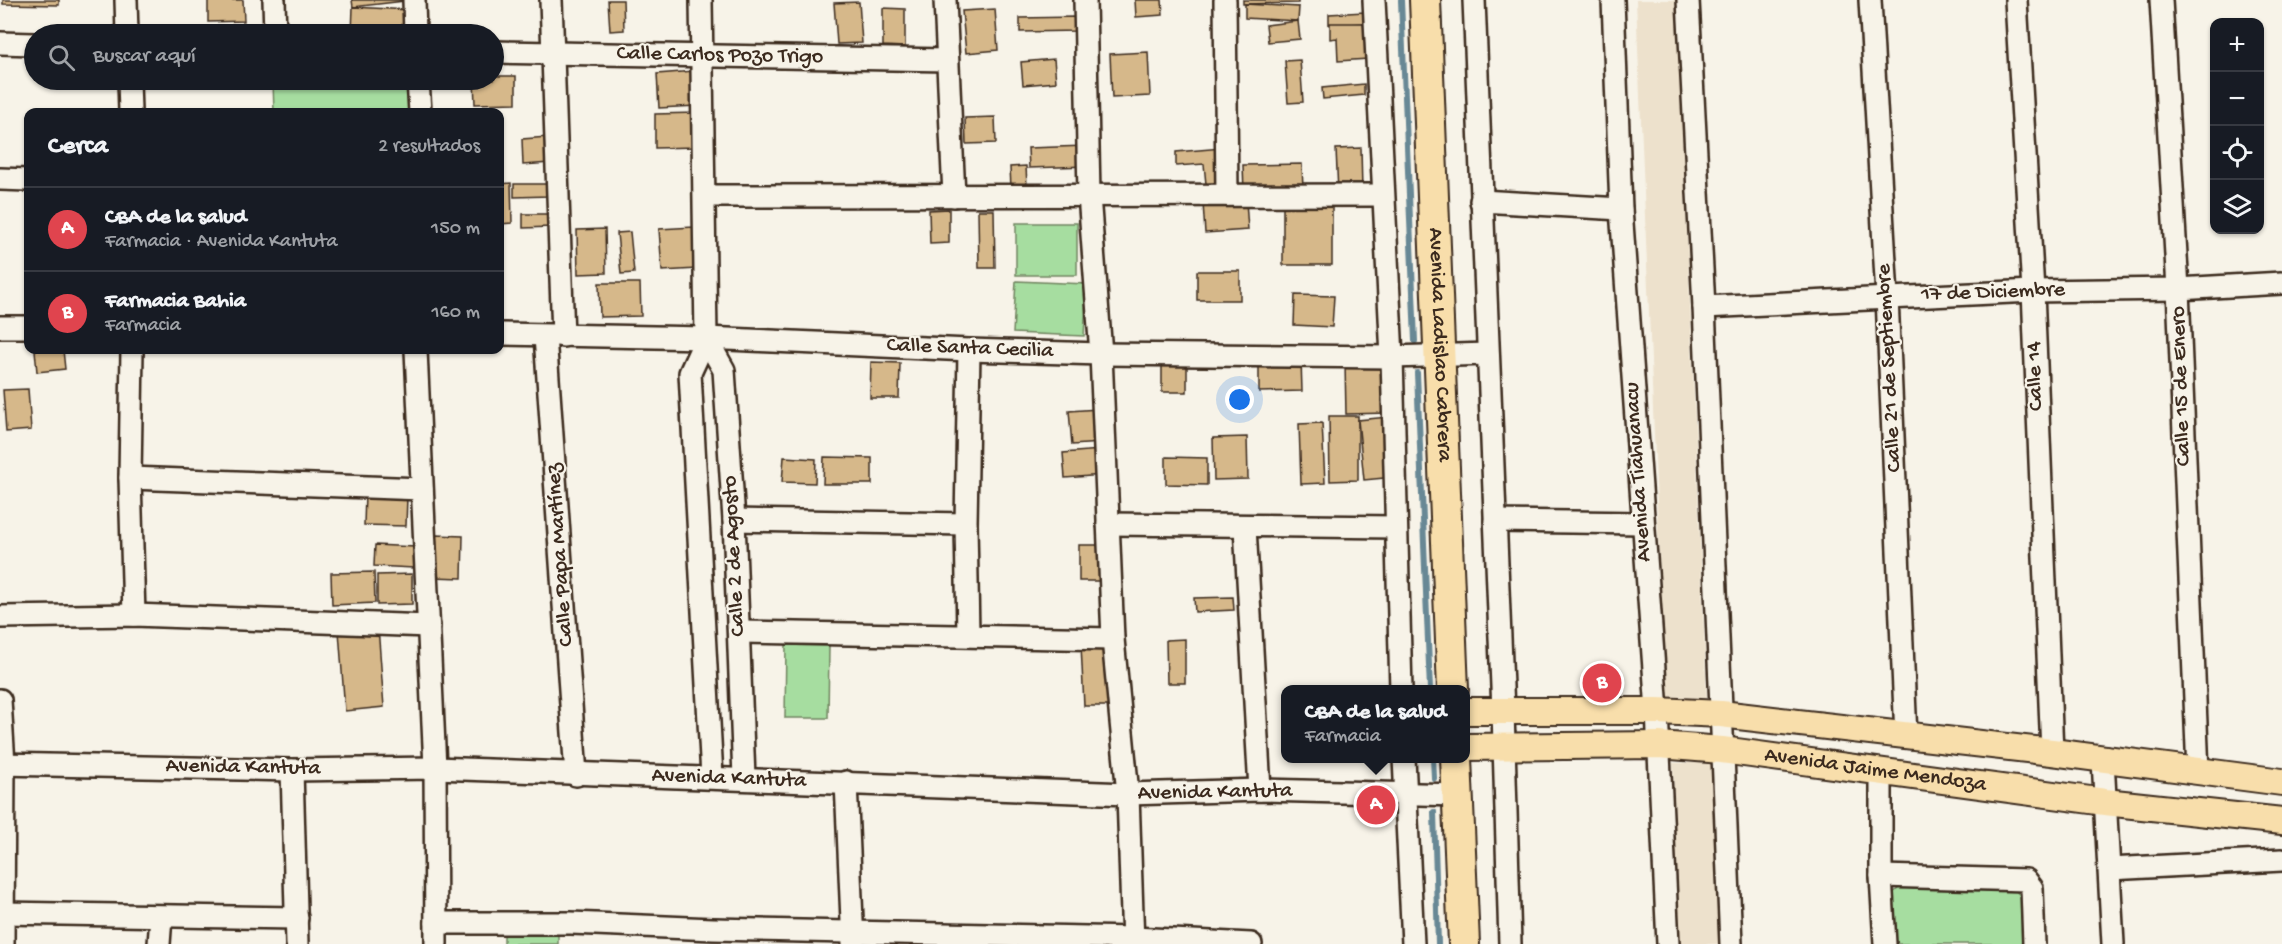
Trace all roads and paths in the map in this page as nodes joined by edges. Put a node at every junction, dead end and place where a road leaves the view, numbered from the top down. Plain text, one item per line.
1 (126, 0) edge
2 (273, 0) edge
3 (414, 0) edge
4 (551, 0) edge
5 (702, 0) edge
6 (945, 0) edge
7 (1085, 0) edge
8 (1225, 0) edge
9 (1374, 0) edge
10 (1425, 0) edge
11 (1474, 0) edge
12 (1613, 0) edge
13 (1688, 0) edge
14 (1870, 0) edge
15 (2016, 0) edge
16 (2161, 0) edge
17 (127, 24) edge
18 (274, 24) edge
19 (415, 24) edge
20 (0, 44) edge
21 (24, 44) edge
22 (504, 52) edge
23 (553, 53) junction
24 (704, 56) junction
25 (947, 60) junction
26 (129, 90) edge
27 (419, 90) edge
28 (130, 108) edge
29 (420, 108) edge
30 (0, 179) edge
31 (24, 180) edge
32 (1089, 195) junction
33 (1227, 195) junction
34 (1383, 195) junction
35 (705, 196) junction
36 (954, 196) junction
37 (1481, 201) junction
38 (1621, 209) junction
39 (2282, 283) edge
40 (2178, 289) junction
41 (2033, 291) junction
42 (1887, 297) junction
43 (1704, 307) junction
44 (0, 327) edge
45 (24, 327) edge
46 (504, 334) edge
47 (554, 336) junction
48 (706, 338) junction
49 (969, 350) junction
50 (132, 354) edge
51 (416, 354) edge
52 (1101, 354) junction
53 (1488, 354) junction
54 (1440, 356) junction
55 (1392, 357) junction
56 (130, 478) junction
57 (422, 489) junction
58 (734, 520) junction
59 (1495, 521) junction
60 (1642, 523) junction
61 (966, 524) junction
62 (1108, 524) junction
63 (1245, 527) junction
64 (1396, 527) junction
65 (134, 615) junction
66 (0, 616) edge
67 (429, 626) junction
68 (739, 632) junction
69 (968, 635) junction
70 (1113, 639) junction
71 (1401, 685) edge
72 (1453, 685) edge
73 (0, 700) edge
74 (1470, 711) edge
75 (1503, 711) junction
76 (1657, 711) junction
77 (1721, 714) junction
78 (1906, 737) junction
79 (1659, 745) junction
80 (1470, 747) edge
81 (1503, 747) junction
82 (1722, 750) junction
83 (2052, 752) junction
84 (2103, 760) junction
85 (1404, 763) edge
86 (1456, 763) edge
87 (2, 764) edge
88 (435, 768) junction
89 (292, 770) junction
90 (1881, 772) junction
91 (2198, 772) junction
92 (576, 775) junction
93 (712, 777) junction
94 (744, 778) junction
95 (846, 782) junction
96 (2282, 782) edge
97 (1260, 790) junction
98 (1128, 794) junction
99 (1405, 795) junction
100 (1458, 795) junction
101 (2105, 802) junction
102 (2282, 821) edge
103 (2282, 860) edge
104 (2109, 869) junction
105 (1881, 876) junction
106 (3, 913) junction
107 (161, 917) junction
108 (297, 918) junction
109 (436, 933) edge
110 (572, 934) edge
111 (713, 937) edge
112 (853, 938) edge
113 (1133, 941) edge
114 (3, 944) edge
115 (159, 944) edge
116 (297, 944) edge
117 (1251, 944) edge
118 (1413, 944) edge
119 (1464, 944) edge
120 (1510, 944) edge
121 (1668, 944) edge
122 (1731, 944) edge
123 (1885, 944) edge
124 (2034, 944) edge
125 (2113, 944) edge

1 - 17 street
2 - 18 street
3 - 19 street
4 - 23 street, Calle Papa Martínez
5 - 24 street, Calle 2 de Agosto
6 - 25 street
7 - 32 street
8 - 33 street
9 - 34 street
10 - 54 highway, Avenida Ladislao Cabrera
11 - 37 street
12 - 38 street, Avenida Tiahuanacu
13 - 43 street
14 - 42 street, Calle 21 de Septiembre
15 - 41 street, Calle 14
16 - 40 street, Calle 15 de Enero
20 - 21 street
22 - 23 street, Calle Carlos Pozo Trigo
23 - 24 street, Calle Carlos Pozo Trigo
23 - 47 street, Calle Papa Martínez
24 - 25 street, Calle Carlos Pozo Trigo
24 - 35 street, Calle 2 de Agosto
25 - 36 street
26 - 28 street
27 - 29 street
30 - 31 street
32 - 33 street
32 - 36 street
32 - 52 street
33 - 34 street
34 - 55 street
35 - 36 street
35 - 48 street, Calle 2 de Agosto
37 - 38 street
37 - 53 street
38 - 60 street, Avenida Tiahuanacu
39 - 40 street, 17 de Diciembre
40 - 41 street, 17 de Diciembre
40 - 91 street, Calle 15 de Enero
41 - 42 street, 17 de Diciembre
41 - 83 street, Calle 14
42 - 43 street, 17 de Diciembre
42 - 78 street, Calle 21 de Septiembre
43 - 77 street
44 - 45 street
46 - 47 street, Calle Santa Cecilia
47 - 48 street, Calle Santa Cecilia
47 - 92 street, Calle Papa Martínez
48 - 49 street, Calle Santa Cecilia
48 - 58 street, Calle 2 de Agosto
48 - 93 street, Calle 2 de Agosto
49 - 52 street, Calle Santa Cecilia
49 - 61 street
50 - 56 street
51 - 57 street
52 - 55 street, Calle Santa Cecilia
52 - 62 street
53 - 54 street, Calle Santa Cecilia
53 - 59 street
54 - 55 street, Calle Santa Cecilia
54 - 72 highway, Avenida Ladislao Cabrera
55 - 64 street
56 - 57 street
56 - 65 street
57 - 67 street
58 - 61 street
58 - 68 street, Calle 2 de Agosto
59 - 60 street
59 - 75 street
60 - 76 street, Avenida Tiahuanacu
61 - 69 street
62 - 63 street
62 - 70 street
63 - 64 street
63 - 97 street
64 - 71 street
65 - 66 street
65 - 67 street
67 - 88 street
68 - 69 street
68 - 94 street, Calle 2 de Agosto
69 - 70 street
70 - 98 street
73 - 87 street
74 - 75 main road, Avenida Jaime Mendoza
75 - 76 main road, Avenida Jaime Mendoza
75 - 81 street
76 - 77 main road, Avenida Jaime Mendoza
76 - 79 street, Avenida Tiahuanacu
77 - 78 main road, Avenida Jaime Mendoza
77 - 82 street
78 - 83 main road, Avenida Jaime Mendoza
79 - 81 main road, Avenida Jaime Mendoza
79 - 82 main road, Avenida Jaime Mendoza
79 - 121 street, Avenida Tiahuanacu
80 - 81 main road, Avenida Jaime Mendoza
81 - 120 street
82 - 90 main road, Avenida Jaime Mendoza
82 - 122 street
83 - 84 main road, Avenida Jaime Mendoza
84 - 91 main road, Avenida Jaime Mendoza
84 - 101 street
85 - 99 street
86 - 100 highway
87 - 89 street, Avenida Kantuta
87 - 106 street
88 - 89 street, Avenida Kantuta
88 - 92 street, Avenida Kantuta
88 - 109 street
89 - 108 street
90 - 101 main road, Avenida Jaime Mendoza
90 - 105 street
91 - 96 main road, Avenida Jaime Mendoza
92 - 93 street, Avenida Kantuta
93 - 94 street, Avenida Kantuta
94 - 95 street, Avenida Kantuta
95 - 98 street, Avenida Kantuta
95 - 112 street
97 - 98 street, Avenida Kantuta
97 - 99 street, Avenida Kantuta
98 - 113 street
99 - 100 street, Avenida Kantuta
99 - 118 street
100 - 119 highway
101 - 102 main road, Avenida Jaime Mendoza
101 - 104 street
103 - 104 street
104 - 125 street
105 - 123 street
105 - 124 street
106 - 107 street
106 - 114 street
107 - 108 street
107 - 115 street
108 - 116 street
109 - 110 street
110 - 111 street
111 - 112 street
112 - 113 street
113 - 117 street

